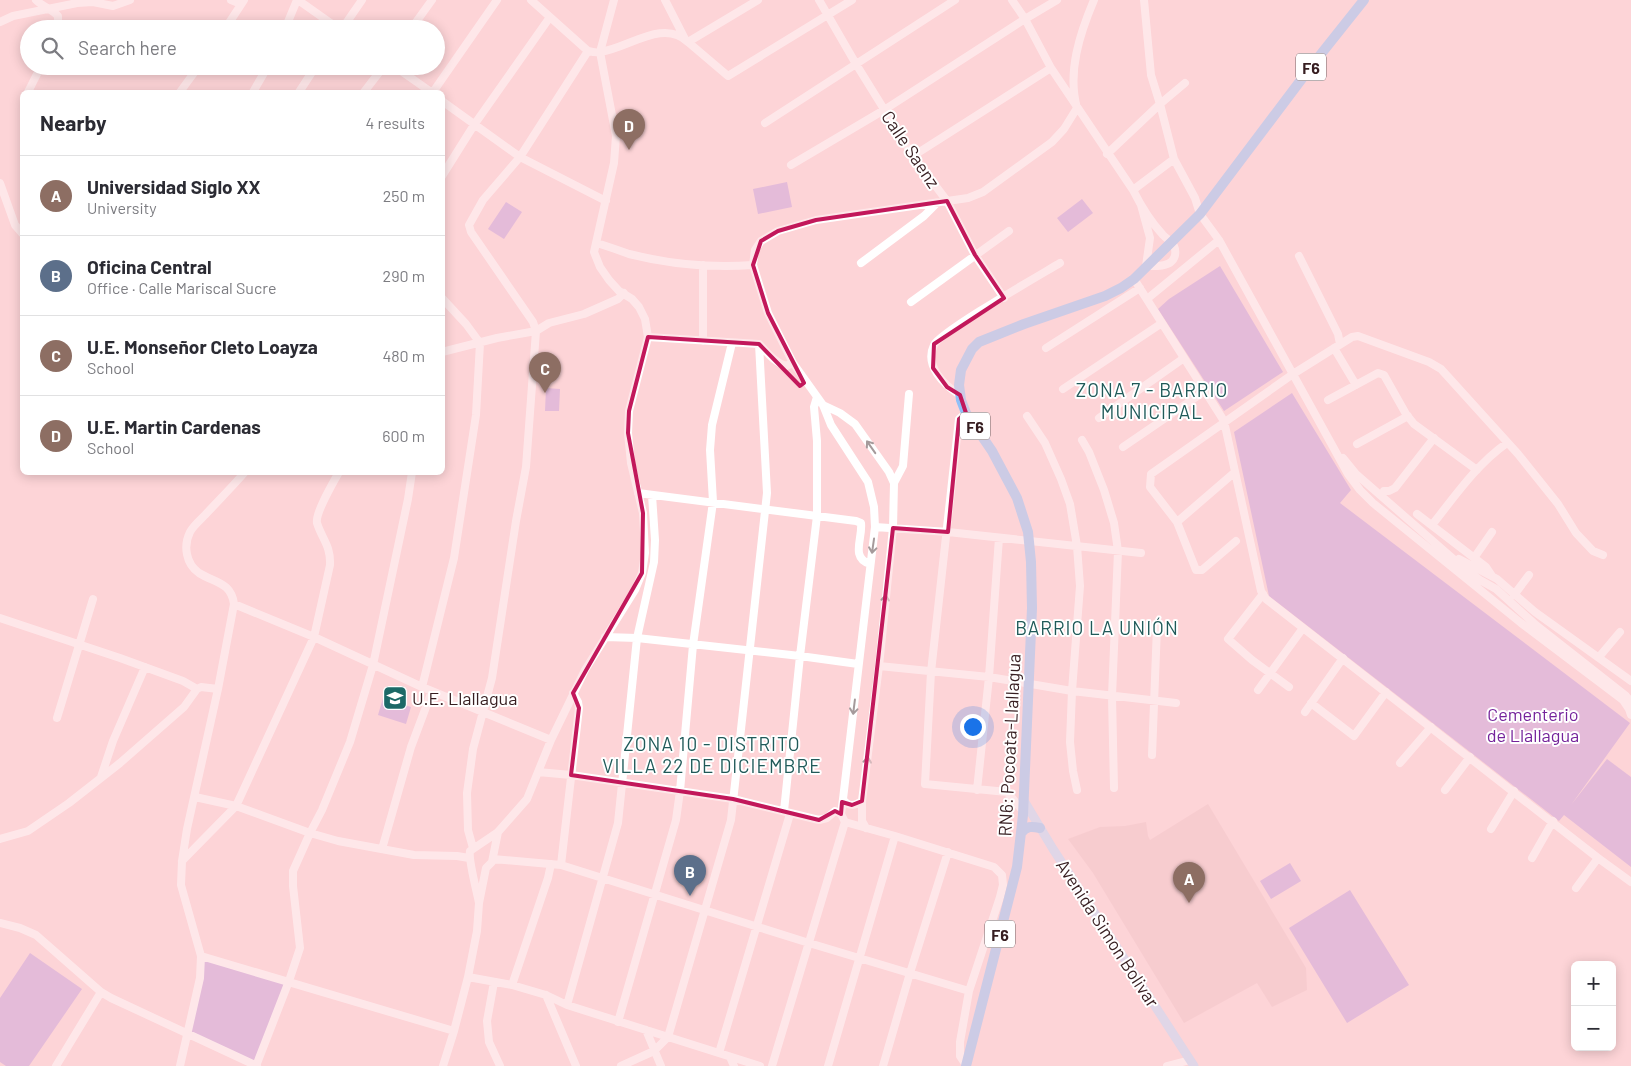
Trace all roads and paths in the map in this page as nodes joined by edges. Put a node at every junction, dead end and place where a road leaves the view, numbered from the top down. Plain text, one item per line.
1 (36, 0) edge
2 (130, 0) edge
3 (231, 0) edge
4 (298, 0) edge
5 (362, 0) edge
6 (432, 0) edge
7 (498, 0) edge
8 (531, 0) edge
9 (614, 0) edge
10 (665, 0) edge
11 (758, 0) edge
12 (819, 0) edge
13 (852, 0) edge
14 (955, 0) edge
15 (1012, 0) edge
16 (1057, 0) edge
17 (1094, 0) edge
18 (1144, 0) edge
19 (1364, 0) edge
20 (242, 2) edge
21 (111, 3) edge
22 (50, 9) junction
23 (829, 15) junction
24 (550, 17) junction
25 (1025, 19) junction
26 (58, 20) edge
27 (231, 20) edge
28 (289, 20) edge
29 (327, 20) edge
30 (347, 20) edge
31 (418, 20) edge
32 (0, 22) edge
33 (686, 40) junction
34 (588, 51) junction
35 (600, 52) junction
36 (856, 64) junction
37 (1051, 68) junction
38 (445, 74) edge
39 (36, 75) edge
40 (192, 75) edge
41 (263, 75) edge
42 (310, 75) edge
43 (377, 75) edge
44 (407, 75) edge
45 (444, 75) edge
46 (1185, 83) dead end
47 (29, 90) edge
48 (181, 90) edge
49 (254, 90) edge
50 (299, 90) edge
51 (366, 90) edge
52 (429, 90) edge
53 (433, 90) edge
54 (445, 103) edge
55 (1160, 104) junction
56 (1077, 108) junction
57 (884, 110) junction
58 (765, 123) dead end
59 (474, 125) junction
60 (1108, 154) junction
61 (913, 156) junction
62 (520, 157) junction
63 (1174, 159) junction
64 (791, 165) dead end
65 (445, 171) edge
66 (0, 183) edge
67 (1133, 190) junction
68 (606, 201) junction
69 (947, 201) junction
70 (937, 203) junction
71 (1141, 205) junction
72 (1200, 214) junction
73 (20, 231) edge
74 (1009, 231) dead end
75 (1163, 235) junction
76 (1219, 240) junction
77 (1175, 242) junction
78 (596, 243) junction
79 (975, 255) junction
80 (1150, 255) junction
81 (1299, 256) dead end
82 (861, 262) dead end
83 (1060, 263) dead end
84 (703, 265) junction
85 (753, 266) junction
86 (1137, 283) junction
87 (624, 293) junction
88 (1004, 298) junction
89 (1147, 299) junction
90 (445, 301) edge
91 (911, 302) dead end
92 (1162, 323) junction
93 (536, 331) junction
94 (648, 337) junction
95 (703, 341) junction
96 (480, 343) junction
97 (732, 343) junction
98 (759, 344) junction
99 (1337, 346) junction
100 (1046, 348) dead end
101 (445, 351) edge
102 (1184, 358) junction
103 (793, 363) junction
104 (1293, 374) junction
105 (1356, 385) junction
106 (1063, 389) dead end
107 (1205, 391) junction
108 (909, 394) dead end
109 (960, 395) junction
110 (817, 397) junction
111 (1328, 400) dead end
112 (824, 405) junction
113 (966, 412) junction
114 (1027, 416) dead end
115 (1408, 416) junction
116 (1099, 418) dead end
117 (1224, 421) junction
118 (1434, 438) junction
119 (1082, 440) dead end
120 (1507, 443) junction
121 (1357, 444) dead end
122 (1123, 447) dead end
123 (1334, 447) junction
124 (1477, 470) junction
125 (1235, 472) junction
126 (242, 475) edge
127 (338, 475) edge
128 (412, 475) edge
129 (894, 483) junction
130 (1384, 491) dead end
131 (638, 493) junction
132 (652, 495) junction
133 (713, 502) junction
134 (765, 510) junction
135 (1417, 514) dead end
136 (817, 516) junction
137 (1177, 522) junction
138 (1432, 525) junction
139 (875, 527) junction
140 (893, 528) junction
141 (948, 532) junction
142 (1492, 532) dead end
143 (999, 538) junction
144 (1030, 541) junction
145 (1236, 541) dead end
146 (1077, 546) junction
147 (1118, 551) junction
148 (1446, 552) junction
149 (1141, 553) dead end
150 (1603, 556) dead end
151 (1474, 558) junction
152 (870, 564) junction
153 (1529, 574) dead end
154 (1493, 577) junction
155 (1263, 594) junction
156 (1514, 594) junction
157 (93, 600) dead end
158 (234, 604) junction
159 (0, 618) edge
160 (1157, 627) dead end
161 (1304, 628) junction
162 (1620, 632) dead end
163 (314, 637) junction
164 (605, 637) junction
165 (637, 638) junction
166 (80, 644) junction
167 (694, 644) junction
168 (750, 652) junction
169 (800, 656) junction
170 (1599, 657) junction
171 (1343, 658) junction
172 (858, 664) junction
173 (373, 665) junction
174 (879, 666) junction
175 (145, 667) junction
176 (931, 672) junction
177 (1270, 674) junction
178 (989, 677) junction
179 (1631, 681) edge
180 (1029, 682) junction
181 (422, 687) junction
182 (1289, 687) dead end
183 (197, 688) junction
184 (218, 689) junction
185 (1258, 690) dead end
186 (432, 691) junction
187 (1072, 691) junction
188 (1386, 692) junction
189 (573, 693) junction
190 (1112, 696) junction
191 (1154, 700) junction
192 (1631, 702) edge
193 (1176, 703) dead end
194 (1311, 703) junction
195 (483, 711) junction
196 (1304, 712) dead end
197 (1631, 715) edge
198 (57, 718) dead end
199 (1431, 727) junction
200 (551, 740) junction
201 (1152, 755) dead end
202 (1470, 757) junction
203 (1400, 763) dead end
204 (538, 772) junction
205 (571, 775) junction
206 (101, 777) junction
207 (623, 782) junction
208 (1114, 788) dead end
209 (977, 790) junction
210 (1077, 790) dead end
211 (1445, 790) dead end
212 (680, 791) junction
213 (1514, 791) junction
214 (195, 797) junction
215 (733, 799) junction
216 (843, 799) junction
217 (1023, 799) junction
218 (862, 801) junction
219 (236, 806) junction
220 (1023, 811) junction
221 (787, 813) junction
222 (841, 814) junction
223 (1553, 821) junction
224 (845, 822) junction
225 (866, 828) junction
226 (1040, 828) junction
227 (1491, 828) dead end
228 (498, 832) junction
229 (310, 833) junction
230 (1021, 834) junction
231 (895, 836) junction
232 (0, 839) edge
233 (476, 846) junction
234 (382, 849) junction
235 (948, 852) junction
236 (493, 857) junction
237 (1532, 858) dead end
238 (1598, 858) junction
239 (182, 861) junction
240 (470, 861) junction
241 (551, 864) junction
242 (561, 865) junction
243 (486, 868) junction
244 (603, 877) junction
245 (1631, 882) edge
246 (1576, 888) dead end
247 (656, 894) junction
248 (479, 903) junction
249 (706, 910) junction
250 (0, 922) edge
251 (756, 926) junction
252 (809, 943) junction
253 (201, 956) junction
254 (859, 958) junction
255 (910, 973) junction
256 (468, 977) junction
257 (289, 981) junction
258 (494, 982) junction
259 (512, 984) junction
260 (969, 991) junction
261 (101, 992) junction
262 (546, 995) junction
263 (567, 1005) junction
264 (618, 1022) junction
265 (646, 1030) junction
266 (454, 1031) junction
267 (188, 1034) junction
268 (668, 1037) junction
269 (654, 1051) junction
270 (719, 1053) junction
271 (730, 1057) junction
272 (1192, 1063) edge
273 (56, 1066) edge
274 (180, 1066) edge
275 (256, 1066) edge
276 (443, 1066) edge
277 (500, 1066) edge
278 (576, 1066) edge
279 (621, 1066) edge
280 (660, 1066) edge
281 (734, 1066) edge
282 (760, 1066) edge
283 (772, 1066) edge
284 (828, 1066) edge
285 (883, 1066) edge
286 (966, 1066) edge
287 (1167, 1066) edge

1 - 22 street
2 - 21 street
3 - 20 street
4 - 28 street
4 - 29 street
5 - 30 street
6 - 31 street
7 - 38 street
8 - 24 street
9 - 35 street
10 - 33 street
11 - 33 street
12 - 23 street, Calle Saenz
13 - 23 street
14 - 36 street
15 - 25 street
16 - 25 street
17 - 56 street
18 - 55 street
19 - 72 highway, RN6: Pocoata-Llallagua / F6
20 - 27 street
21 - 22 street
22 - 26 street
22 - 32 street
23 - 33 street
23 - 36 street, Calle Saenz
24 - 34 street
24 - 59 street
25 - 37 street
25 - 57 street
33 - 35 street
34 - 35 street
34 - 62 street
35 - 68 street
36 - 57 street, Calle Saenz
36 - 58 street
37 - 56 street
37 - 61 street
39 - 47 street
40 - 48 street
41 - 49 street
42 - 50 street
43 - 51 street
44 - 52 street
45 - 53 street
46 - 55 street
54 - 59 street
55 - 60 street
55 - 63 street
56 - 60 street
56 - 69 street
57 - 61 street, Calle Saenz
57 - 64 street
59 - 62 street
59 - 65 street
60 - 67 street
61 - 69 street, Calle Saenz
62 - 68 street
62 - 93 street
63 - 67 street
63 - 72 street
66 - 73 street
67 - 71 street
68 - 78 street
69 - 70 street
69 - 79 street, Calle Saenz
70 - 82 street
70 - 85 street
71 - 75 street
71 - 80 street
72 - 76 street
72 - 77 highway, RN6: Pocoata-Llallagua / F6
74 - 79 street
75 - 77 street
75 - 80 street
76 - 89 street
76 - 104 street
77 - 80 highway, RN6: Pocoata-Llallagua / F6
77 - 80 street
78 - 84 street
78 - 87 street
79 - 88 street, Calle Saenz
79 - 91 street
80 - 86 highway, RN6: Pocoata-Llallagua / F6
81 - 99 street
83 - 88 street
84 - 85 street
84 - 95 street
85 - 103 street
86 - 89 street
86 - 100 street
86 - 109 highway, RN6: Pocoata-Llallagua / F6
87 - 93 street
87 - 94 street
88 - 109 street
89 - 92 street
90 - 96 street
92 - 102 street
92 - 106 street
93 - 96 street
93 - 195 street
94 - 95 street
94 - 131 street
95 - 97 street
96 - 101 street
96 - 181 street
97 - 98 street
97 - 133 street
98 - 103 street
98 - 134 street
99 - 104 street
99 - 105 street
99 - 120 street
102 - 107 street
102 - 116 street
103 - 110 street
104 - 117 street
104 - 123 street
105 - 111 street
105 - 115 street
107 - 117 street
107 - 122 street
108 - 129 street
109 - 113 highway, RN6: Pocoata-Llallagua / F6
110 - 112 street
110 - 136 street
129 -> 112 street
112 - 139 street
113 - 141 street
113 - 144 highway, RN6: Pocoata-Llallagua / F6
114 - 146 street
115 - 118 street
115 - 121 street
117 - 125 street
117 - 137 street
118 - 124 street
118 - 130 street
119 - 147 street
120 - 124 street
120 - 150 street
123 - 148 street
123 - 197 street
124 - 138 street
125 - 137 street
125 - 155 street
126 - 158 street
127 - 163 street
128 - 173 street
129 - 140 street
131 - 132 street
131 - 164 street
132 - 133 street
132 - 165 street
133 - 134 street
133 - 167 street
134 - 136 street
134 - 168 street
135 - 138 street
136 - 152 street
136 - 169 street
137 - 145 street
138 - 151 street
139 - 140 street
139 -> 152 street
140 - 141 street
174 -> 140 street
141 - 143 street
141 - 176 street
142 - 151 street
143 - 144 street
143 - 178 street
144 - 146 street
144 - 180 highway, RN6: Pocoata-Llallagua / F6
146 - 147 street
146 - 187 street
147 - 149 street
147 - 190 street
148 - 154 street
148 - 192 street
151 - 154 street
152 - 172 street
153 - 156 street
154 - 156 street
155 - 161 street
155 - 177 street
156 - 170 street
157 - 166 street
158 - 163 street
158 - 184 street
159 - 166 street
160 - 191 street
161 - 171 street
161 - 177 street
162 - 170 street
163 - 173 street
163 - 219 street
164 - 165 street
164 - 189 street
165 - 167 street
165 - 207 street
166 - 175 street
166 - 198 street
167 - 168 street
167 - 212 street
168 - 169 street
168 - 215 street
169 - 172 street
169 - 221 street
170 - 179 street
171 - 188 street
171 - 194 street
172 -> 216 street
173 - 181 street
173 - 229 street
174 - 176 street
218 -> 174 street
175 - 183 street
175 - 206 street
176 - 178 street
176 - 209 street
177 - 182 street
177 - 185 street
178 - 180 street
178 - 209 street
180 - 187 street
180 - 217 highway, RN6: Pocoata-Llallagua / F6
181 - 186 street
183 - 184 street
183 - 206 street
184 - 214 street
186 - 195 street
186 - 234 street
187 - 190 street
187 - 210 street
188 - 194 street
188 - 199 street
189 - 200 street
189 - 205 street
190 - 191 street
190 - 208 street
191 - 193 street
191 - 201 street
194 - 196 street
195 - 200 street
195 - 233 street
199 - 202 street
199 - 203 street
200 - 204 street
202 - 211 street
202 - 213 street
204 - 205 street
204 - 228 street
205 - 207 street
205 - 242 street
206 - 232 street
207 - 212 street
207 - 244 street
209 - 220 street
212 - 215 street
212 - 247 street
213 - 223 street
213 - 227 street
214 - 219 street
214 - 239 street
215 - 221 street
215 - 249 street
216 - 218 street
216 - 222 street
217 - 220 highway, RN6: Pocoata-Llallagua / F6
217 - 226 main road, Avenida Simon Bolivar
218 - 225 street
219 - 229 street
219 - 239 street
220 - 230 highway, RN6: Pocoata-Llallagua / F6
221 - 222 street
221 - 251 street
222 - 224 street
223 - 237 street
223 - 238 street
224 - 225 street
224 - 252 street
225 - 231 street
226 - 230 highway
226 - 272 main road, Avenida Simon Bolivar
228 - 233 street
228 - 236 street
229 - 234 street
229 - 257 street
230 - 286 highway, RN6: Pocoata-Llallagua / F6
231 - 235 street
231 - 254 street
233 - 236 street
233 - 240 street
234 - 240 street
235 - 255 street
235 - 260 street
236 - 241 street
236 - 243 street
238 - 245 street
238 - 246 street
239 - 253 street
240 - 243 street
240 - 248 street
241 - 242 street
241 - 259 street
242 - 244 street
243 - 248 street
244 - 247 street
244 - 263 street
247 - 249 street
247 - 264 street
248 - 256 street
249 - 251 street
249 - 268 street
250 - 261 street
251 - 252 street
251 - 270 street
252 - 254 street
252 - 283 street
253 - 257 street
253 - 267 street
254 - 255 street
254 - 284 street
255 - 260 street
255 - 285 street
256 - 258 street
256 - 266 street
257 - 266 street
257 - 275 street
258 - 259 street
258 - 277 street
259 - 262 street
260 - 286 street
261 - 267 street
261 - 273 street
262 - 263 street
262 - 278 street
263 - 264 street
264 - 265 street
265 - 268 street
265 - 269 street
266 - 276 street
267 - 274 street
267 - 275 street
268 - 269 street
268 - 270 street
269 - 279 street
269 - 280 street
270 - 271 street
271 - 281 street
271 - 282 street
272 - 287 street

